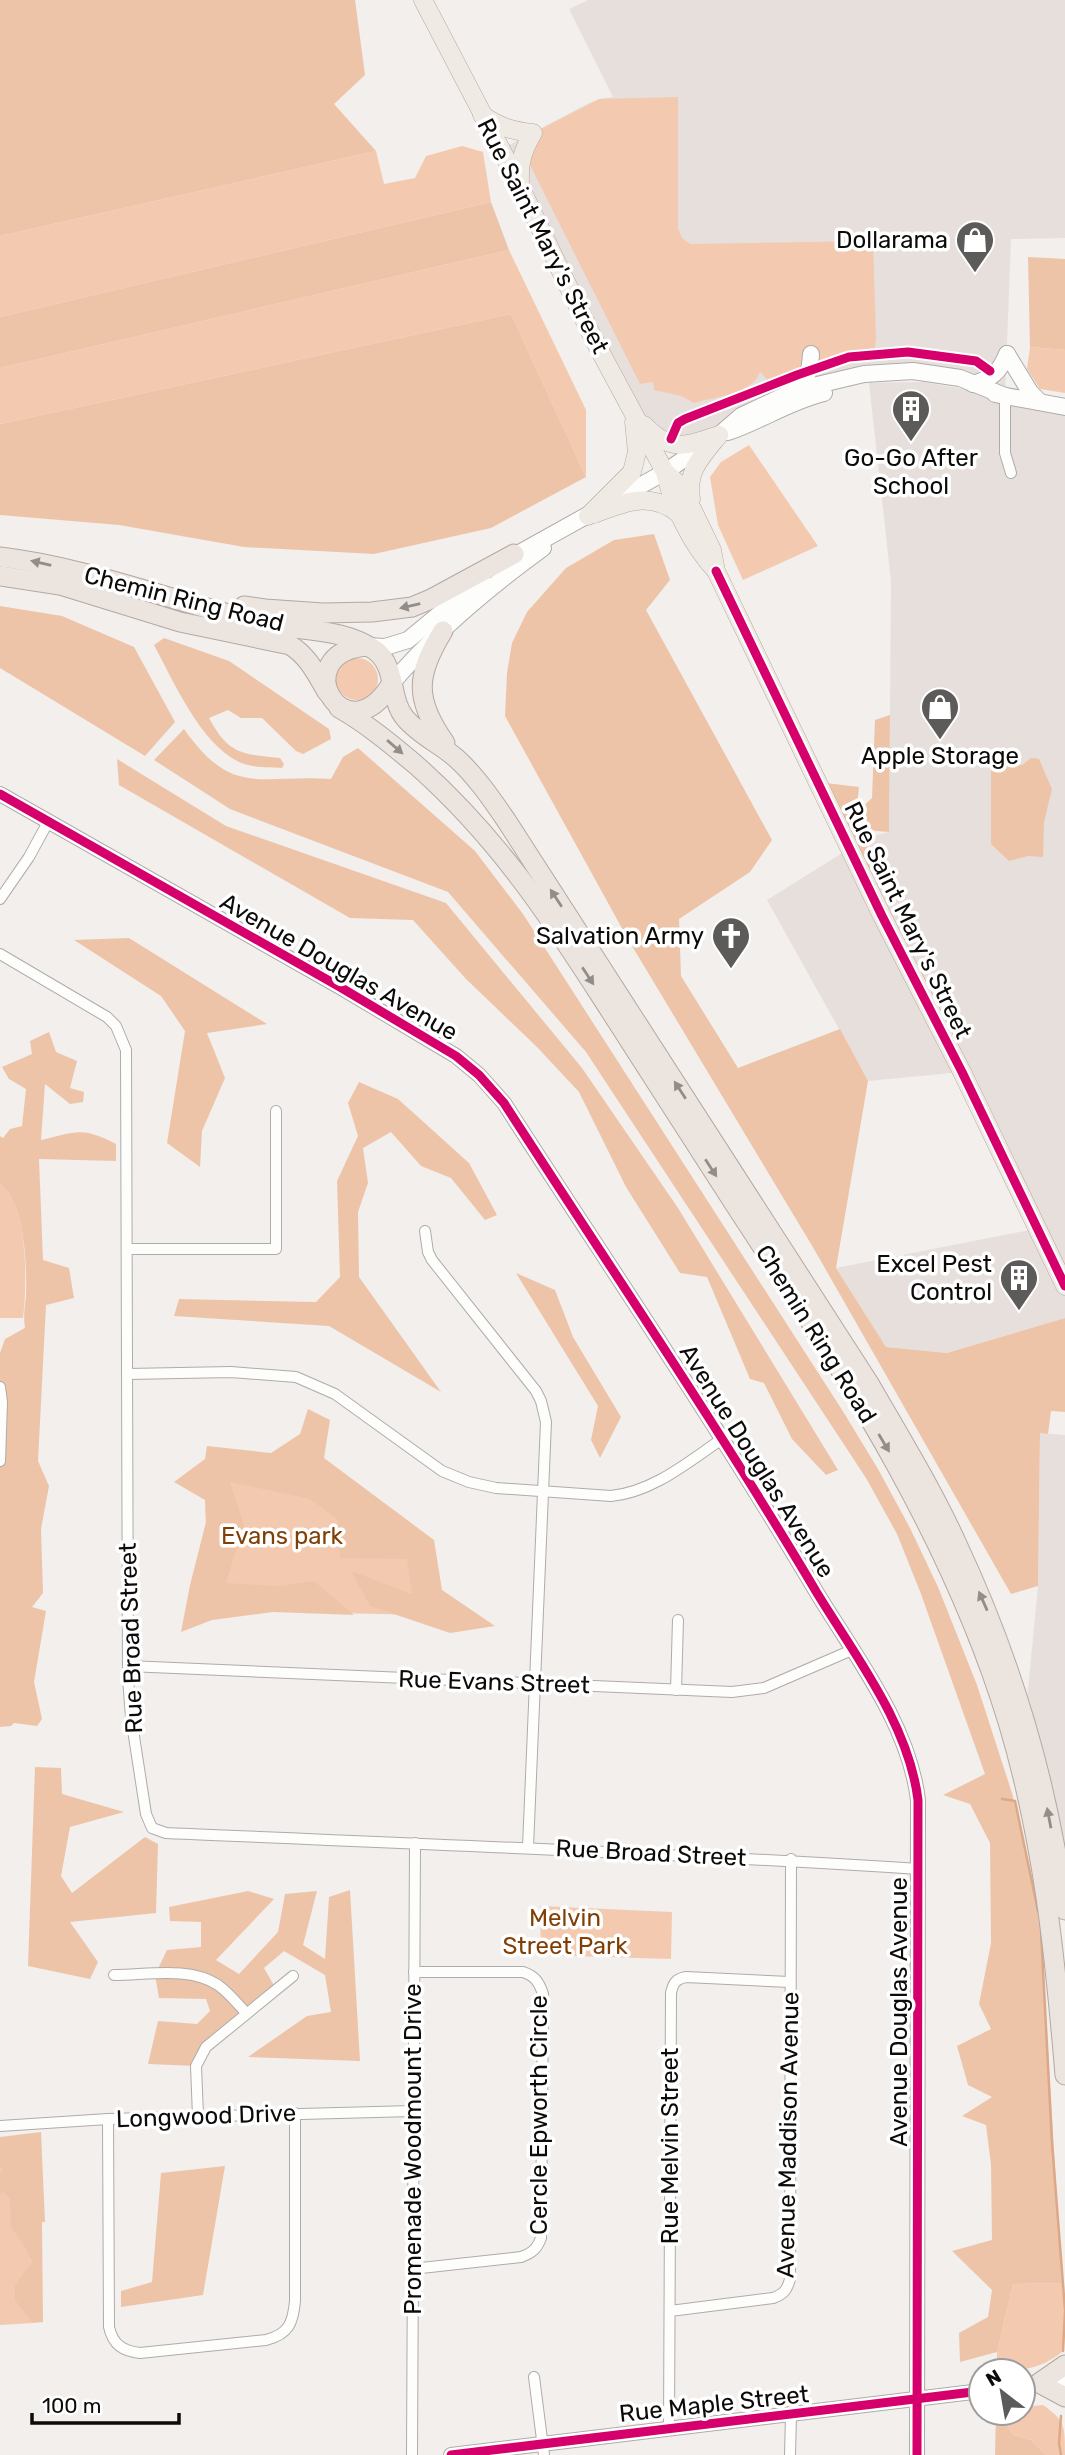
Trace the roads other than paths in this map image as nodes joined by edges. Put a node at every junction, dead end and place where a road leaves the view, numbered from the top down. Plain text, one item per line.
1 (423, 0) edge
2 (482, 115) junction
3 (521, 189) junction
4 (836, 379) junction
5 (973, 383) junction
6 (796, 390) junction
7 (1005, 396) junction
8 (1040, 402) junction
9 (1065, 407) edge
10 (634, 415) junction
11 (719, 435) junction
12 (665, 472) junction
13 (1011, 472) dead end
14 (688, 514) junction
15 (588, 516) junction
16 (514, 554) junction
17 (0, 557) edge
18 (0, 576) edge
19 (109, 579) junction
20 (443, 631) junction
21 (367, 646) junction
22 (392, 683) junction
23 (327, 692) junction
24 (340, 708) junction
25 (456, 758) junction
26 (0, 794) edge
27 (48, 822) junction
28 (0, 899) edge
29 (0, 954) edge
30 (276, 1111) dead end
31 (425, 1231) dead end
32 (128, 1249) junction
33 (1065, 1286) edge
34 (128, 1374) junction
35 (0, 1387) edge
36 (722, 1440) junction
37 (0, 1461) edge
38 (543, 1492) junction
39 (678, 1620) dead end
40 (852, 1650) junction
41 (128, 1667) junction
42 (535, 1684) junction
43 (676, 1690) junction
44 (415, 1843) junction
45 (528, 1847) junction
46 (791, 1860) junction
47 (919, 1869) junction
48 (1065, 1910) edge
49 (414, 1972) junction
50 (114, 1975) dead end
51 (293, 1976) dead end
52 (790, 1982) junction
53 (246, 2013) junction
54 (1065, 2075) edge
55 (413, 2111) junction
56 (295, 2113) junction
57 (198, 2116) junction
58 (108, 2119) junction
59 (0, 2126) edge
60 (412, 2269) junction
61 (670, 2311) junction
62 (1065, 2365) edge
63 (534, 2377) dead end
64 (1065, 2380) edge
65 (1037, 2381) edge
66 (1037, 2383) edge
67 (1037, 2386) edge
68 (967, 2393) edge
69 (1065, 2396) edge
70 (917, 2401) junction
71 (791, 2415) junction
72 (669, 2427) junction
73 (543, 2449) edge
74 (412, 2455) edge
75 (452, 2455) edge
76 (790, 2455) edge
77 (917, 2455) edge

1 - 2 main road, Rue Saint Mary's Street
2 - 3 main road, Rue Saint Mary's Street
2 - 3 main road
3 - 10 main road, Rue Saint Mary's Street
4 - 5 main road
4 - 6 main road
4 - 6 main road
5 - 7 main road
5 - 8 main road
6 - 11 main road
7 - 8 main road
7 - 11 main road
7 - 13 street
8 - 9 main road
10 - 11 main road
10 - 12 main road, Rue Saint Mary's Street
10 - 15 main road
11 - 12 main road
11 - 14 main road
12 - 14 main road, Rue Saint Mary's Street
12 - 15 main road
14 - 15 main road
14 - 33 main road, Rue Saint Mary's Street
15 - 16 main road
15 - 20 main road
16 -> 19 highway
16 - 21 main road
19 -> 17 highway, Chemin Ring Road
18 - 23 highway, Chemin Ring Road
19 - 21 highway, Chemin Ring Road
20 - 22 main road
20 - 25 highway
21 - 22 highway
21 - 23 highway
22 - 24 highway
22 - 25 highway, Chemin Ring Road
23 - 24 highway
24 -> 54 highway, Chemin Ring Road
48 -> 25 highway, Chemin Ring Road
26 - 27 street, Avenue Douglas Avenue
27 - 28 street
27 - 36 street, Avenue Douglas Avenue
29 - 32 street, Rue Broad Street
30 - 32 street
31 - 38 street
32 - 34 street, Rue Broad Street
34 - 38 street
34 - 41 street, Rue Broad Street
35 - 37 street
36 - 38 street
36 - 40 street, Avenue Douglas Avenue
38 - 42 street
39 - 43 street
40 - 43 street, Rue Evans Street
40 - 47 street, Avenue Douglas Avenue
41 - 42 street, Rue Evans Street
41 - 44 street, Rue Broad Street
42 - 43 street, Rue Evans Street
42 - 45 street
44 - 45 street, Rue Broad Street
44 - 49 street, Promenade Woodmount Drive
45 - 46 street, Rue Broad Street
46 - 47 street, Rue Broad Street
46 - 52 street, Avenue Maddison Avenue
47 - 70 street, Avenue Douglas Avenue
49 - 55 street, Promenade Woodmount Drive
49 - 60 street, Cercle Epworth Circle
50 - 53 street
51 - 53 street
52 - 61 street, Avenue Maddison Avenue
52 - 61 street, Rue Melvin Street
53 - 57 street
55 - 56 street, Longwood Drive
55 - 60 street, Promenade Woodmount Drive
56 - 57 street, Longwood Drive
56 - 58 street
57 - 58 street, Longwood Drive
58 - 59 street, Longwood Drive
60 - 74 street, Promenade Woodmount Drive
61 - 72 street, Rue Melvin Street
62 - 65 highway
63 - 73 street
64 - 66 street
67 - 69 highway
68 - 70 street, Rue Maple Street
70 - 71 street, Rue Maple Street
70 - 77 street, Avenue Douglas Avenue
71 - 72 street, Rue Maple Street
71 - 76 street
72 - 73 street, Rue Maple Street
73 - 75 street, Rue Maple Street

